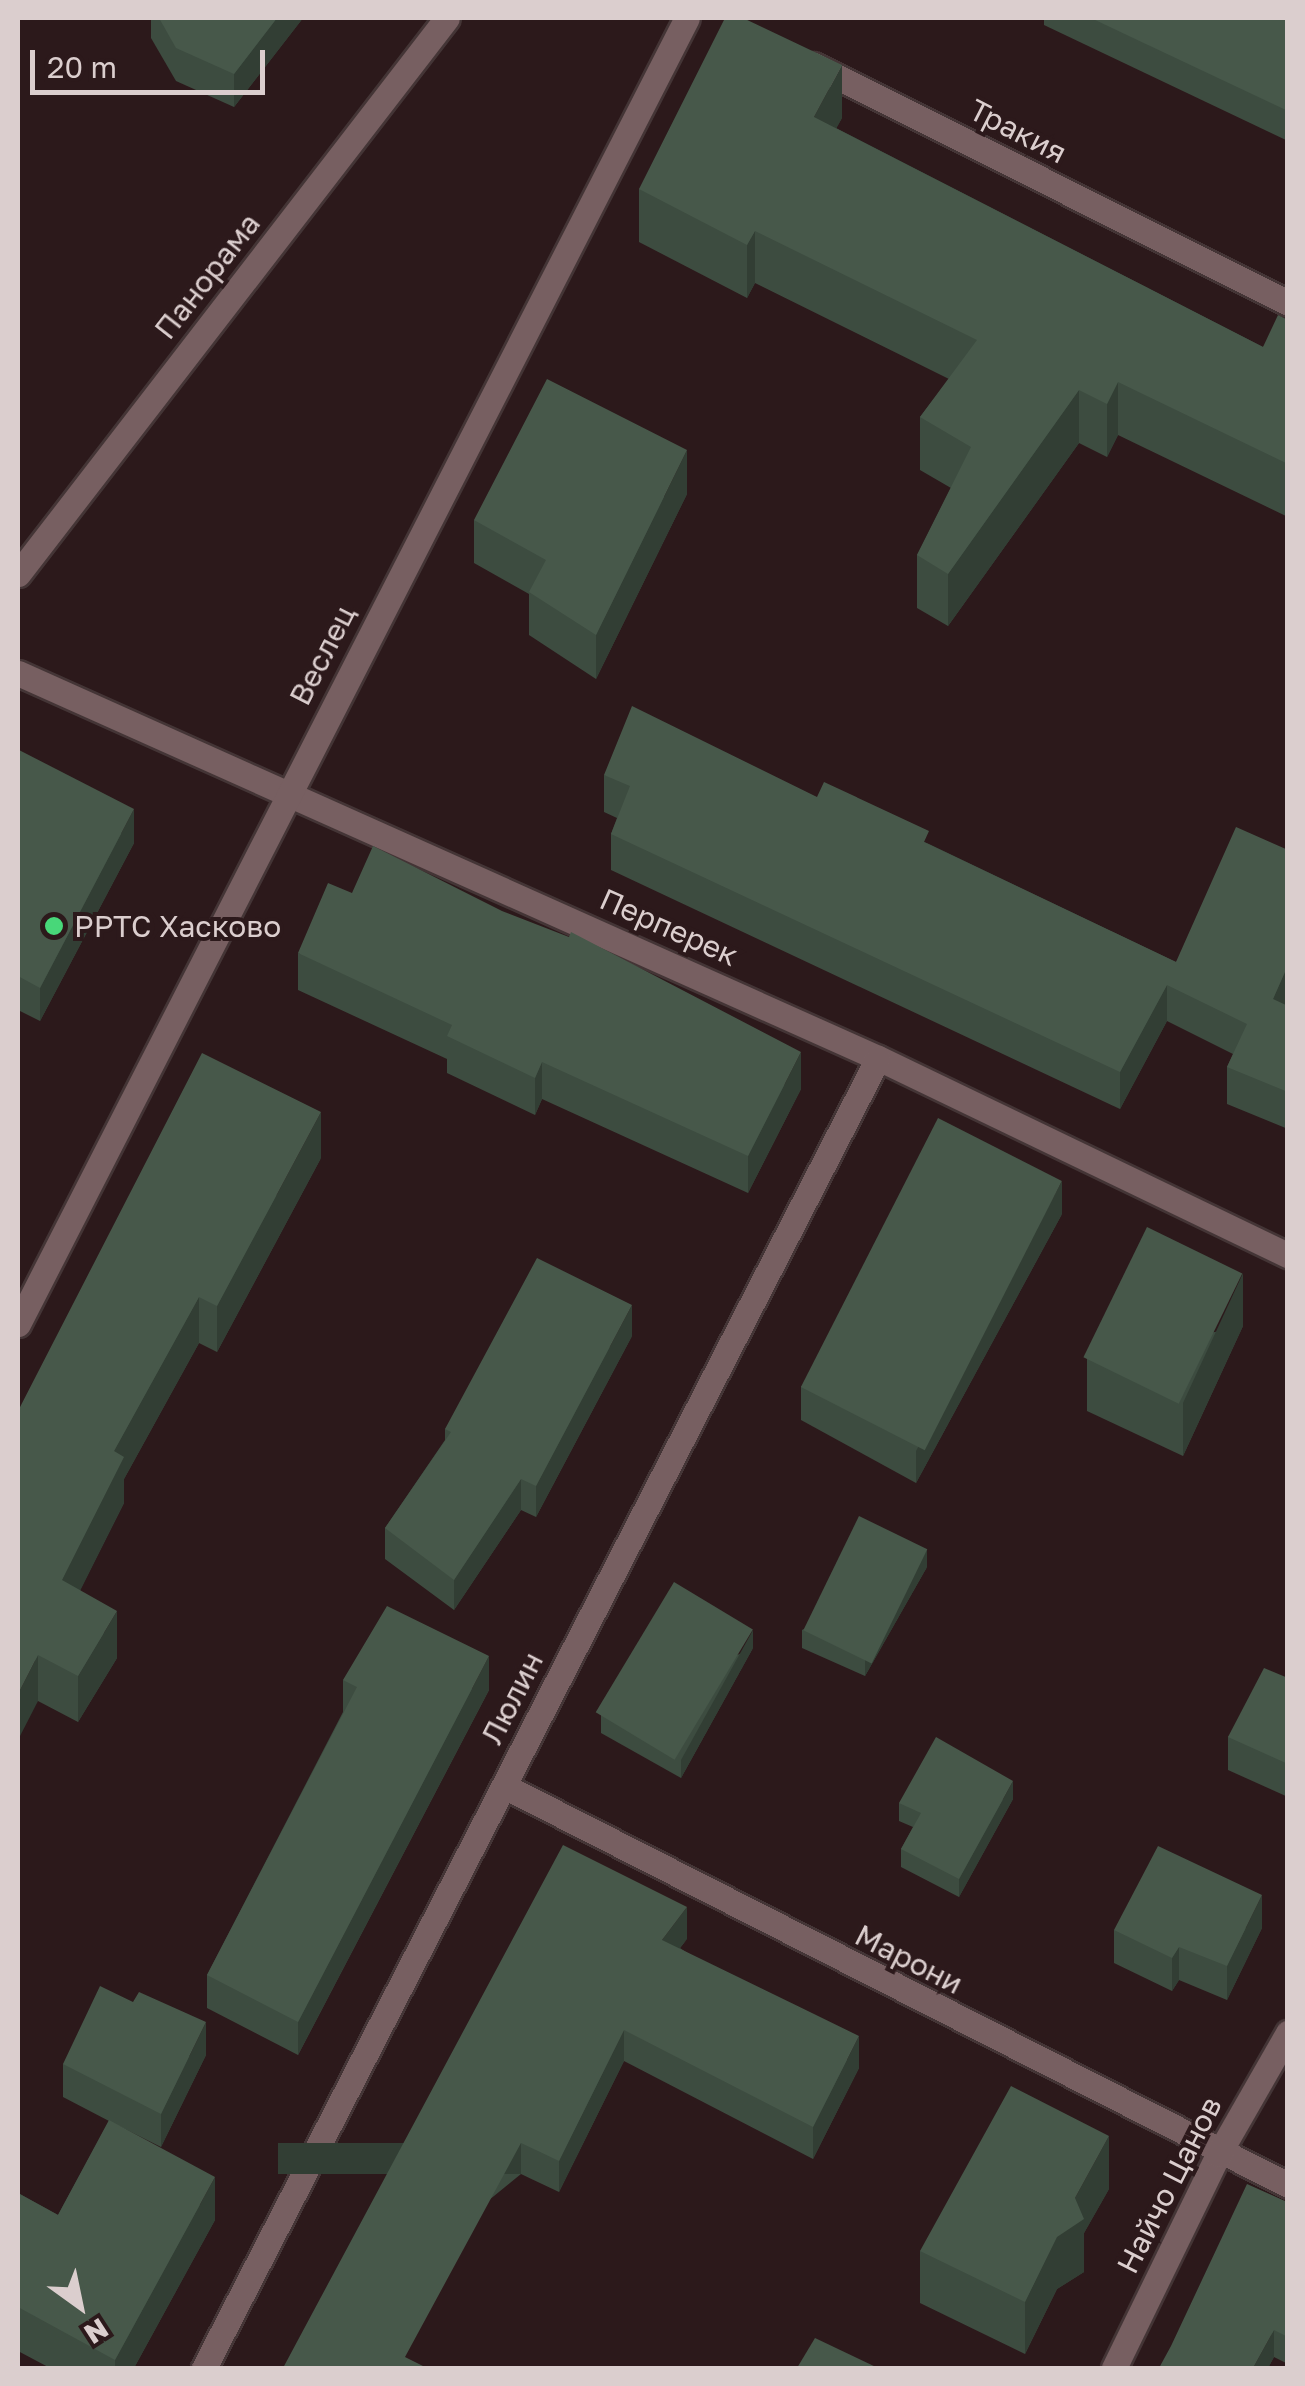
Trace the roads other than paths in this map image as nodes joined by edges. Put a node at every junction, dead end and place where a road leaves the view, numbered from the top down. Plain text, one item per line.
1 (448, 18) edge
2 (687, 18) edge
3 (791, 53) edge
4 (1288, 302) edge
5 (18, 574) edge
6 (18, 673) edge
7 (289, 790) junction
8 (878, 1058) junction
9 (1288, 1254) edge
10 (18, 1324) edge
11 (504, 1786) junction
12 (1288, 2033) edge
13 (1218, 2155) junction
14 (1288, 2185) edge
15 (204, 2368) edge
16 (1114, 2368) edge

1 - 5 street, Панорама
2 - 7 street, Веслец
3 - 4 street, Тракия
6 - 7 street, Перперек
7 - 8 street, Перперек
7 - 10 street, Веслец
8 - 9 street, Перперек
8 - 11 street, Люлин
11 - 13 street, Марони
11 - 15 street, Люлин
12 - 13 street, Найчо Цанов
13 - 14 street, Марони
13 - 16 street, Найчо Цанов

